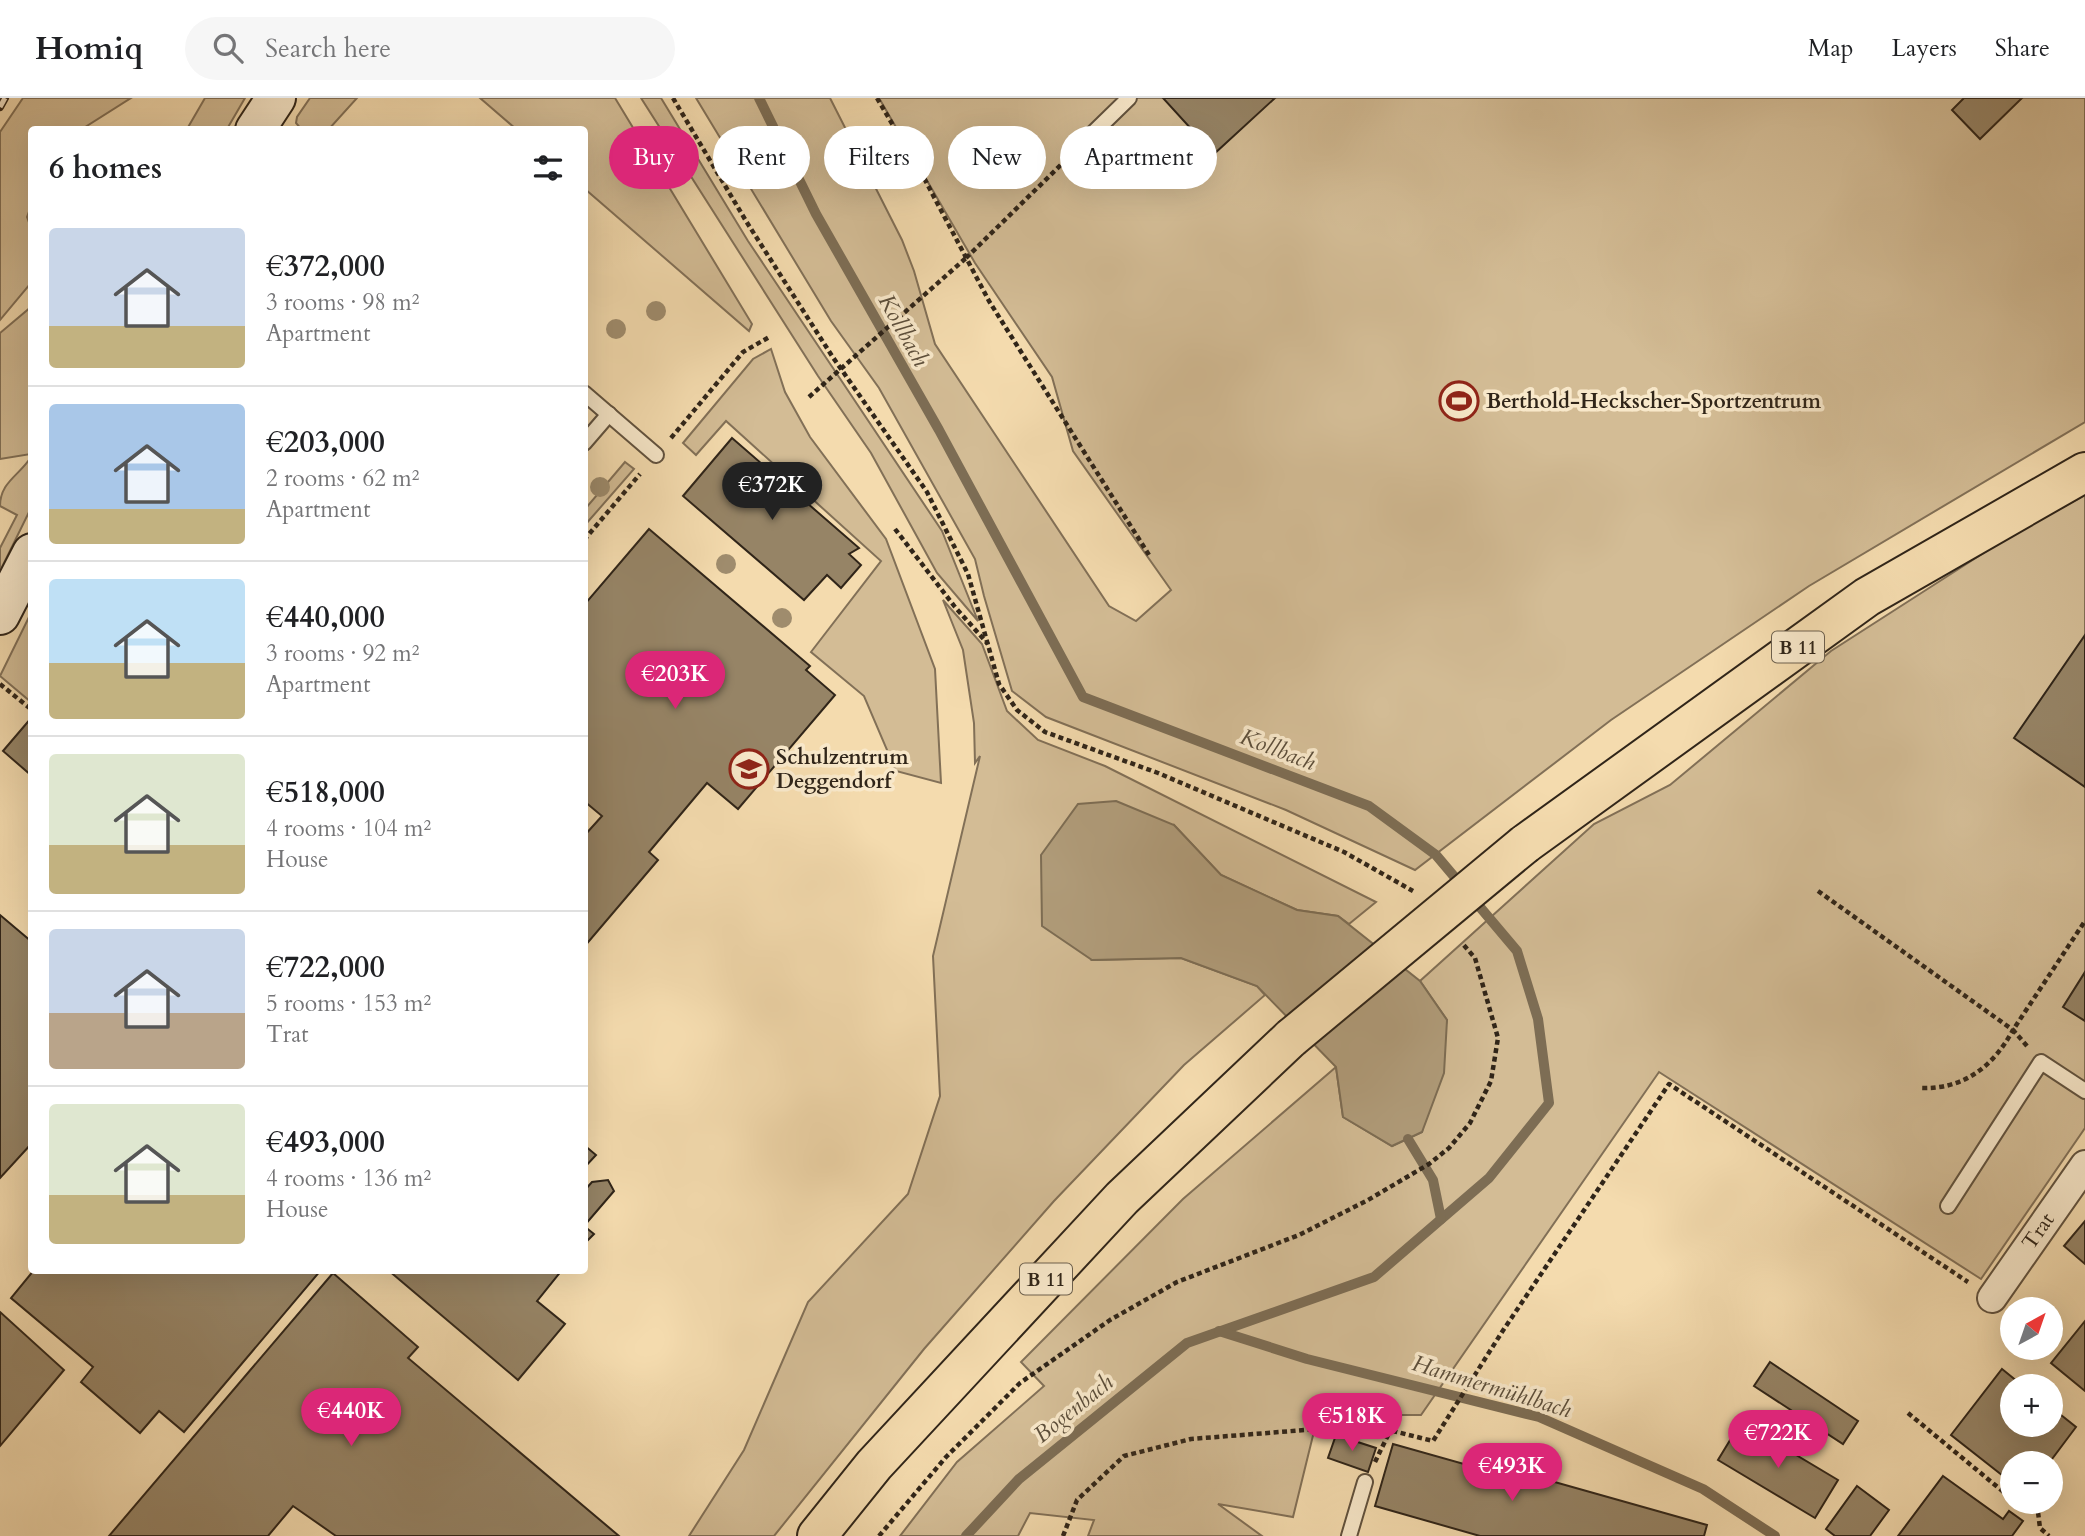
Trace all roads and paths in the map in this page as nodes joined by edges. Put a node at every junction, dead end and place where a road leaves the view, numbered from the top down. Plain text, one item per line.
1 (673, 98) edge
2 (877, 98) edge
3 (1129, 98) edge
4 (1100, 126) edge
5 (1060, 166) edge
6 (966, 258) junction
7 (588, 396) edge
8 (809, 397) dead end
9 (609, 414) junction
10 (588, 438) edge
11 (656, 455) dead end
12 (2085, 472) edge
13 (895, 529) dead end
14 (1149, 555) dead end
15 (28, 560) edge
16 (3, 602) edge
17 (990, 648) junction
18 (0, 684) edge
19 (28, 707) edge
20 (1818, 891) dead end
21 (1416, 893) dead end
22 (2085, 921) edge
23 (1458, 939) dead end
24 (2013, 1030) junction
25 (2041, 1062) junction
26 (1919, 1088) dead end
27 (2085, 1091) edge
28 (2085, 1165) edge
29 (1948, 1206) dead end
30 (1992, 1298) joint
31 (1908, 1413) dead end
32 (1390, 1431) junction
33 (1365, 1482) joint
34 (2000, 1489) edge
35 (2038, 1514) edge
36 (817, 1536) edge
37 (879, 1536) edge
38 (1063, 1536) edge
39 (1349, 1536) edge
40 (2049, 1536) edge

1 - 17 path
2 - 6 path
3 - 4 lane
5 - 6 path
6 - 8 path, bridge
6 - 14 path
7 - 9 lane
9 - 10 lane
9 - 11 lane
12 - 36 highway, B 11, bridge
13 - 17 path
15 - 16 street
17 - 21 path
18 - 19 path
20 - 24 path
22 - 24 path
23 - 37 path
24 - 25 path
24 - 26 path
25 - 27 lane
25 - 29 lane
28 - 30 street, Trat
30 - 32 path
31 - 34 path
32 - 33 path
32 - 38 path
33 - 39 lane
35 - 40 path

